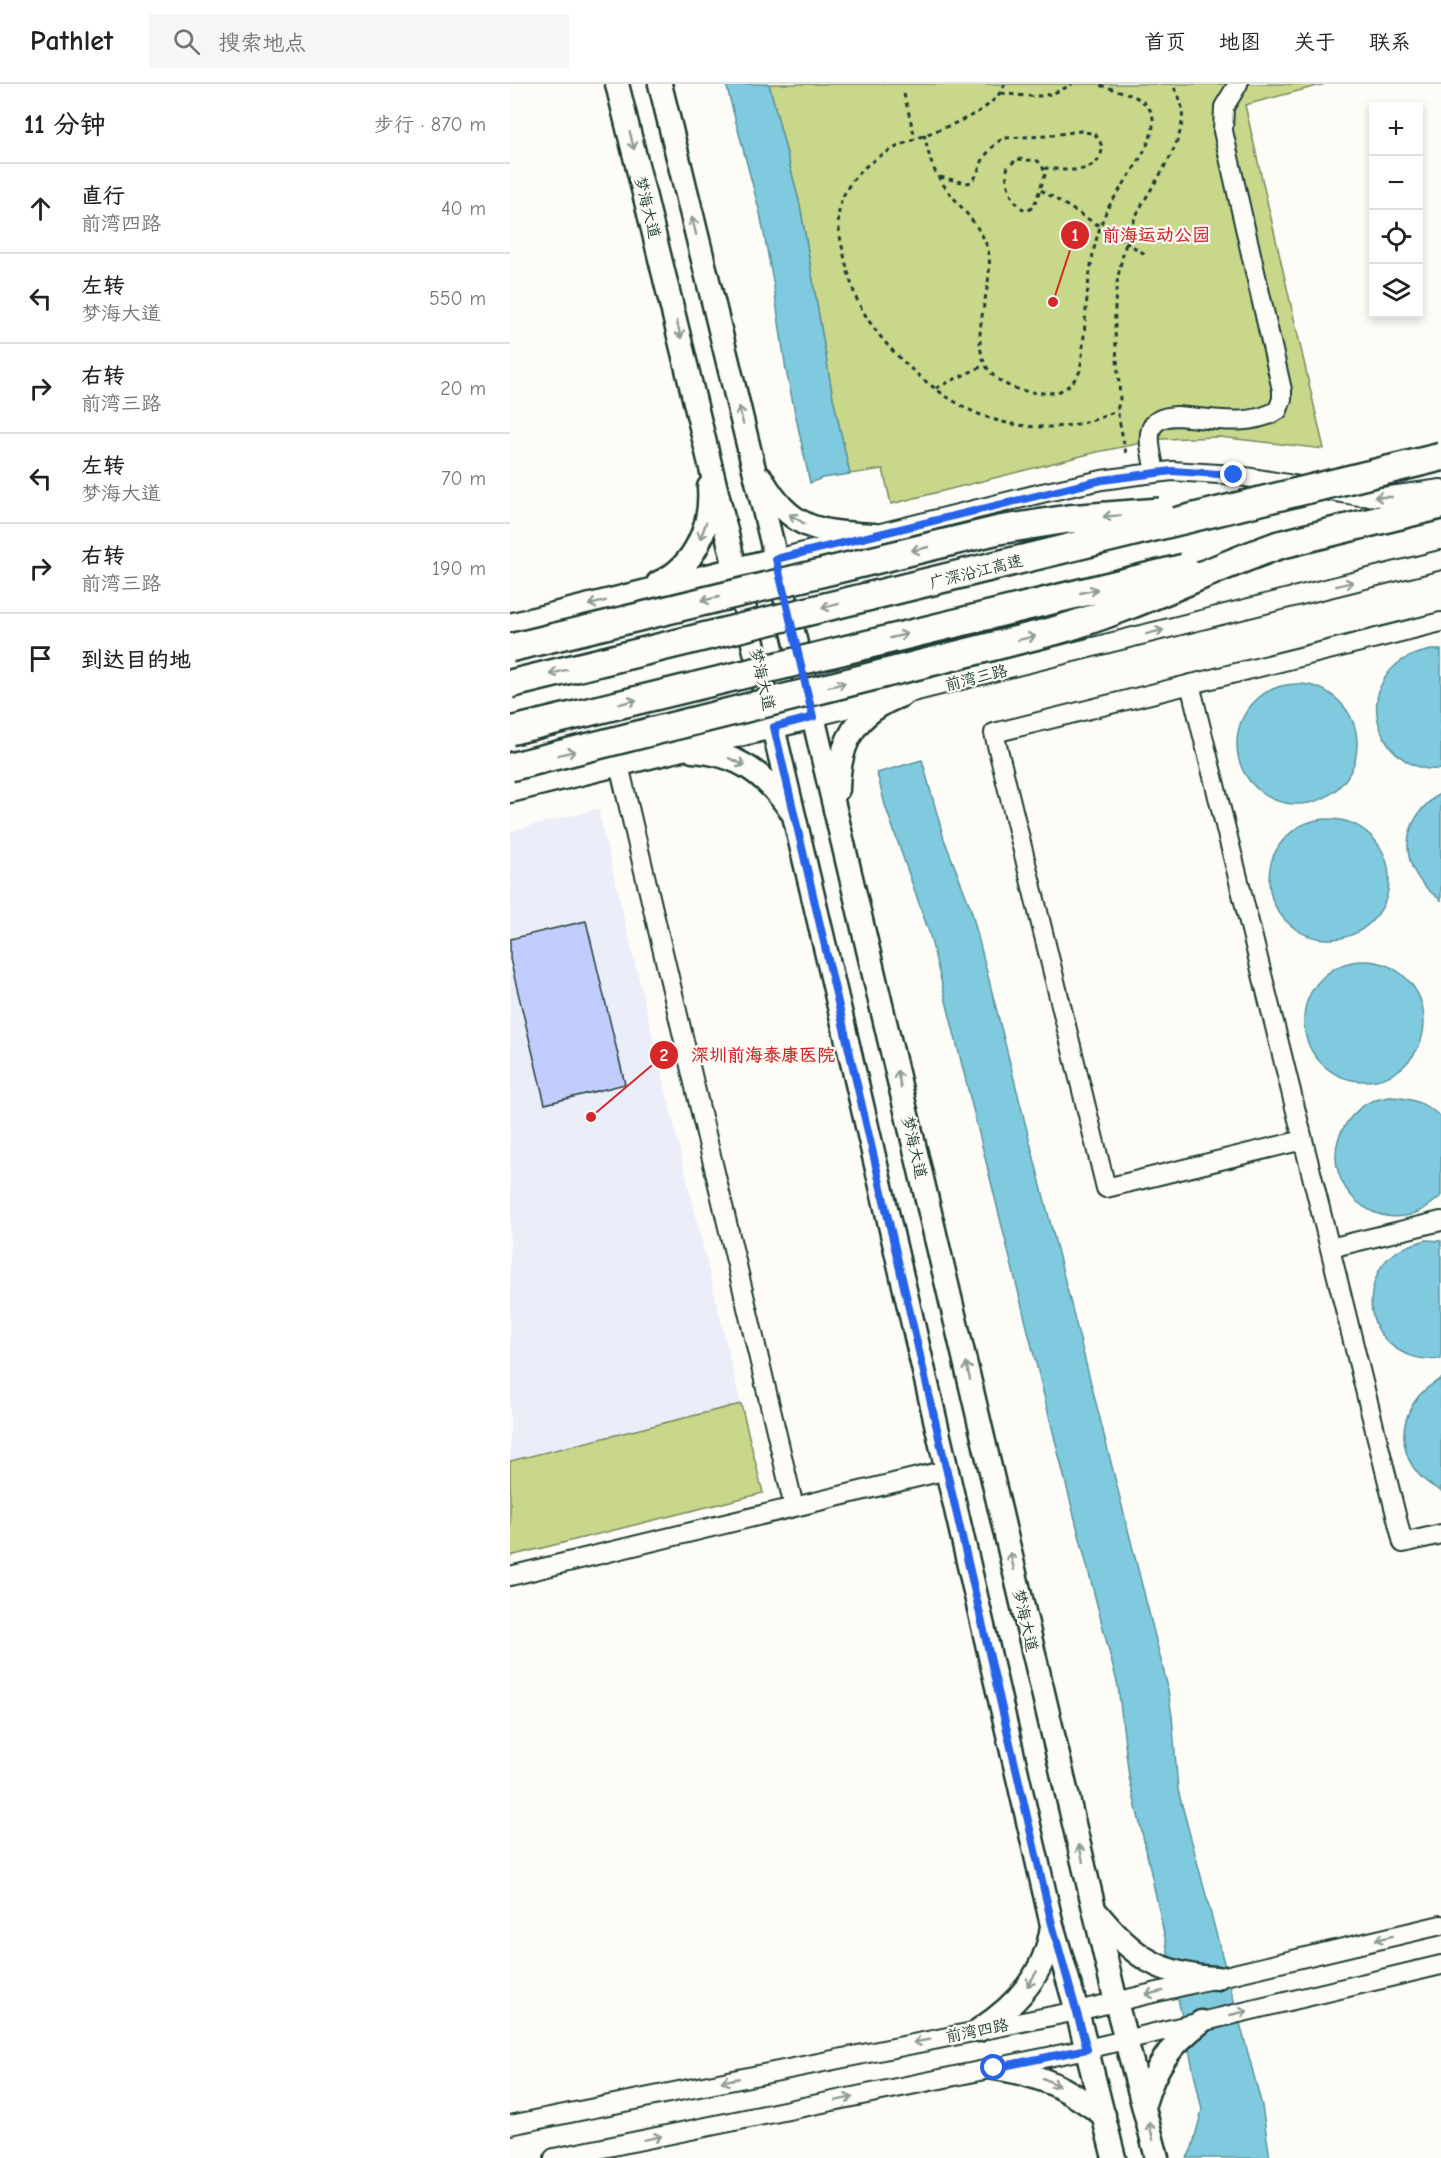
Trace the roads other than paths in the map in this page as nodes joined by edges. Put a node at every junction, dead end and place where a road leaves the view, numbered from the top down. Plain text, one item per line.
1 (617, 84) edge
2 (660, 84) edge
3 (1238, 84) edge
4 (704, 431) junction
5 (1441, 457) edge
6 (751, 459) junction
7 (1155, 473) junction
8 (1441, 489) edge
9 (1254, 503) junction
10 (1441, 505) edge
11 (874, 535) junction
12 (1279, 545) junction
13 (776, 559) junction
14 (1441, 560) edge
15 (736, 568) junction
16 (634, 594) junction
17 (1441, 622) edge
18 (510, 625) edge
19 (510, 648) edge
20 (510, 684) edge
21 (1190, 684) junction
22 (902, 695) junction
23 (813, 717) junction
24 (774, 727) junction
25 (510, 731) edge
26 (680, 750) junction
27 (619, 765) junction
28 (510, 767) edge
29 (510, 791) edge
30 (837, 818) junction
31 (796, 819) junction
32 (1303, 1140) junction
33 (1441, 1221) edge
34 (1330, 1248) junction
35 (947, 1470) junction
36 (795, 1507) junction
37 (1441, 1534) edge
38 (510, 1576) edge
39 (1094, 1910) junction
40 (1052, 1924) junction
41 (1441, 1925) edge
42 (1441, 1965) edge
43 (1217, 1978) junction
44 (1116, 2002) junction
45 (1077, 2011) junction
46 (1201, 2022) junction
47 (979, 2030) junction
48 (1126, 2040) junction
49 (1087, 2049) junction
50 (994, 2068) junction
51 (1144, 2104) junction
52 (1104, 2115) junction
53 (510, 2125) edge
54 (554, 2158) edge
55 (1114, 2158) edge
56 (1157, 2158) edge

1 -> 4 main road, 梦海大道
6 -> 2 main road, 梦海大道
3 - 7 street
4 - 15 main road, 梦海大道
4 -> 16 main road
5 - 9 highway, 广深沿江高速, bridge
11 -> 6 main road
6 - 13 main road, 梦海大道
8 -> 7 street
7 - 11 street
9 -> 19 highway, bridge
9 -> 20 highway, 广深沿江高速, bridge
10 - 12 highway
11 - 13 street
25 -> 12 highway, bridge
28 -> 12 highway, bridge
13 - 15 main road
13 - 23 main road, 梦海大道
22 -> 14 street, 前湾三路
15 - 16 main road
15 - 24 main road, 梦海大道
16 -> 18 main road
17 - 21 street
21 - 32 street
21 - 32 street
22 - 23 street, 前湾三路
22 - 30 main road
23 - 24 main road, 前湾三路
23 - 30 main road, 梦海大道
24 - 26 main road, 前湾三路
24 - 31 main road, 梦海大道
26 - 27 main road, 前湾三路
26 -> 31 main road
27 - 29 main road, 前湾三路
27 - 36 street
39 -> 30 main road, 梦海大道
31 - 35 main road, 梦海大道
32 - 34 street
33 - 34 street
34 - 37 street
35 - 36 street
35 - 40 main road, 梦海大道
36 - 38 street
39 - 43 main road
39 - 44 main road, 梦海大道
40 - 45 main road, 梦海大道
40 -> 47 main road
41 -> 43 street, 前湾四路
46 -> 42 street
43 -> 44 street, 前湾四路
44 - 45 street, 前湾四路
44 - 48 main road, 梦海大道
45 - 47 street, 前湾四路
45 - 49 main road, 梦海大道
46 - 48 street
46 - 51 main road
47 -> 53 street, 前湾四路
48 - 49 street
48 - 51 main road, 梦海大道
49 - 50 street
49 - 52 main road, 梦海大道
50 -> 52 main road
54 -> 50 street
56 -> 51 main road, 梦海大道
52 - 55 main road, 梦海大道

